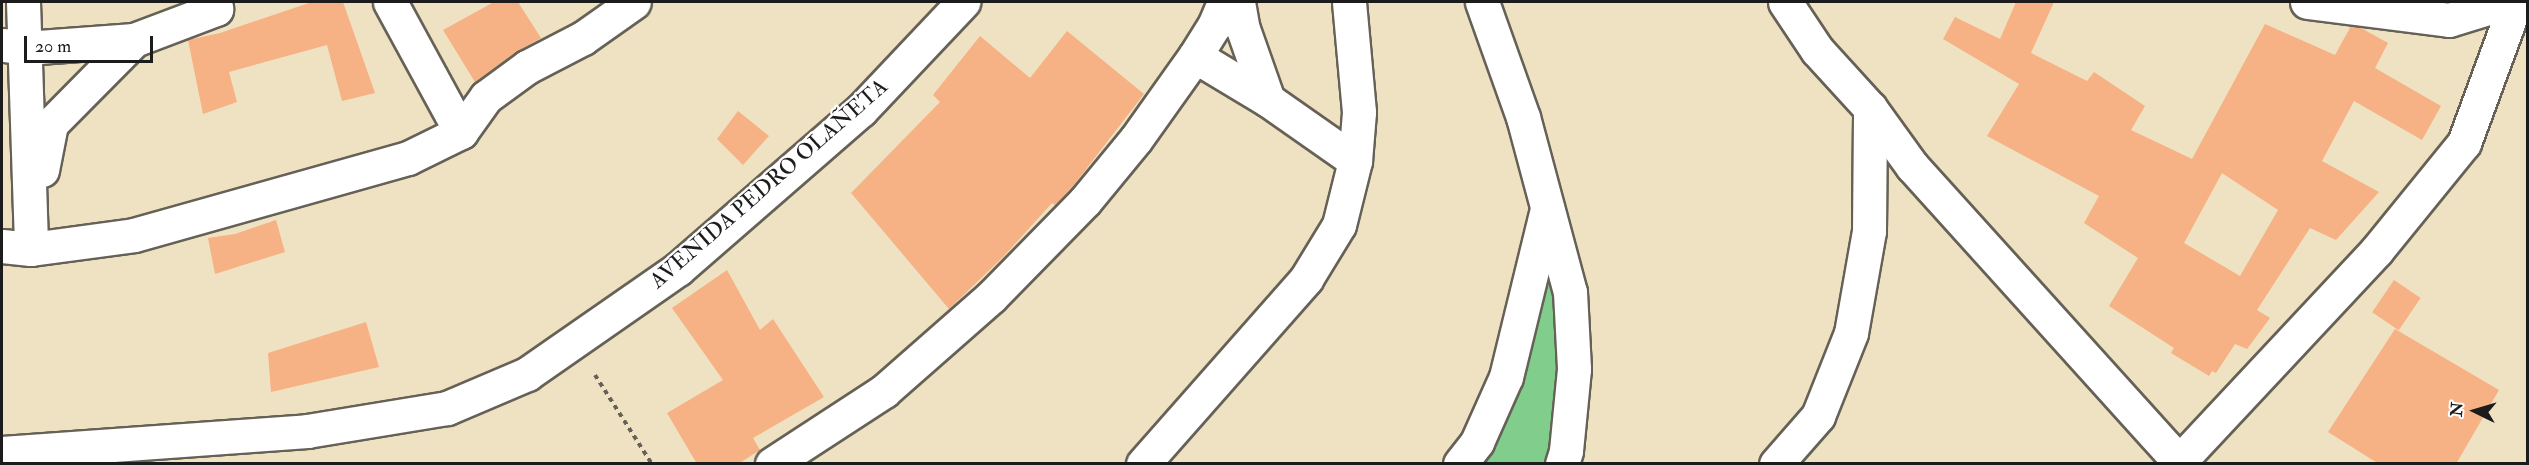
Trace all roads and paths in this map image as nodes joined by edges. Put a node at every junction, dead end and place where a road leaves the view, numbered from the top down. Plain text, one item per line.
1 (23, 2) edge
2 (215, 2) edge
3 (390, 2) edge
4 (634, 2) edge
5 (963, 2) edge
6 (1224, 2) edge
7 (1239, 2) edge
8 (1349, 2) edge
9 (1482, 2) edge
10 (1785, 2) edge
11 (2307, 2) edge
12 (2507, 2) edge
13 (2516, 2) edge
14 (134, 40) junction
15 (13, 46) edge
16 (1196, 56) junction
17 (1268, 100) junction
18 (1870, 108) junction
19 (461, 132) junction
20 (1355, 161) junction
21 (1548, 203) junction
22 (16, 247) edge
23 (574, 341) junction
24 (2, 453) edge
25 (2179, 463) edge
26 (652, 464) edge
27 (772, 464) edge
28 (1143, 464) edge
29 (1460, 464) edge
30 (1562, 464) edge
31 (1776, 464) edge

1 - 15 street
2 - 14 street
3 - 19 street
4 - 19 street
5 - 23 street, AVENIDA PEDRO OLAÑETA
6 - 16 street
7 - 17 street
8 - 20 street
9 - 21 street
10 - 18 street
11 - 12 street
13 - 25 street
14 - 15 street
14 - 22 street
15 - 22 street
16 - 17 street
16 - 27 street
17 - 20 street
18 - 25 street
18 - 31 street
19 - 22 street
20 - 28 street
21 - 29 street
21 - 30 street
23 - 24 street, AVENIDA PEDRO OLAÑETA
23 - 26 path

